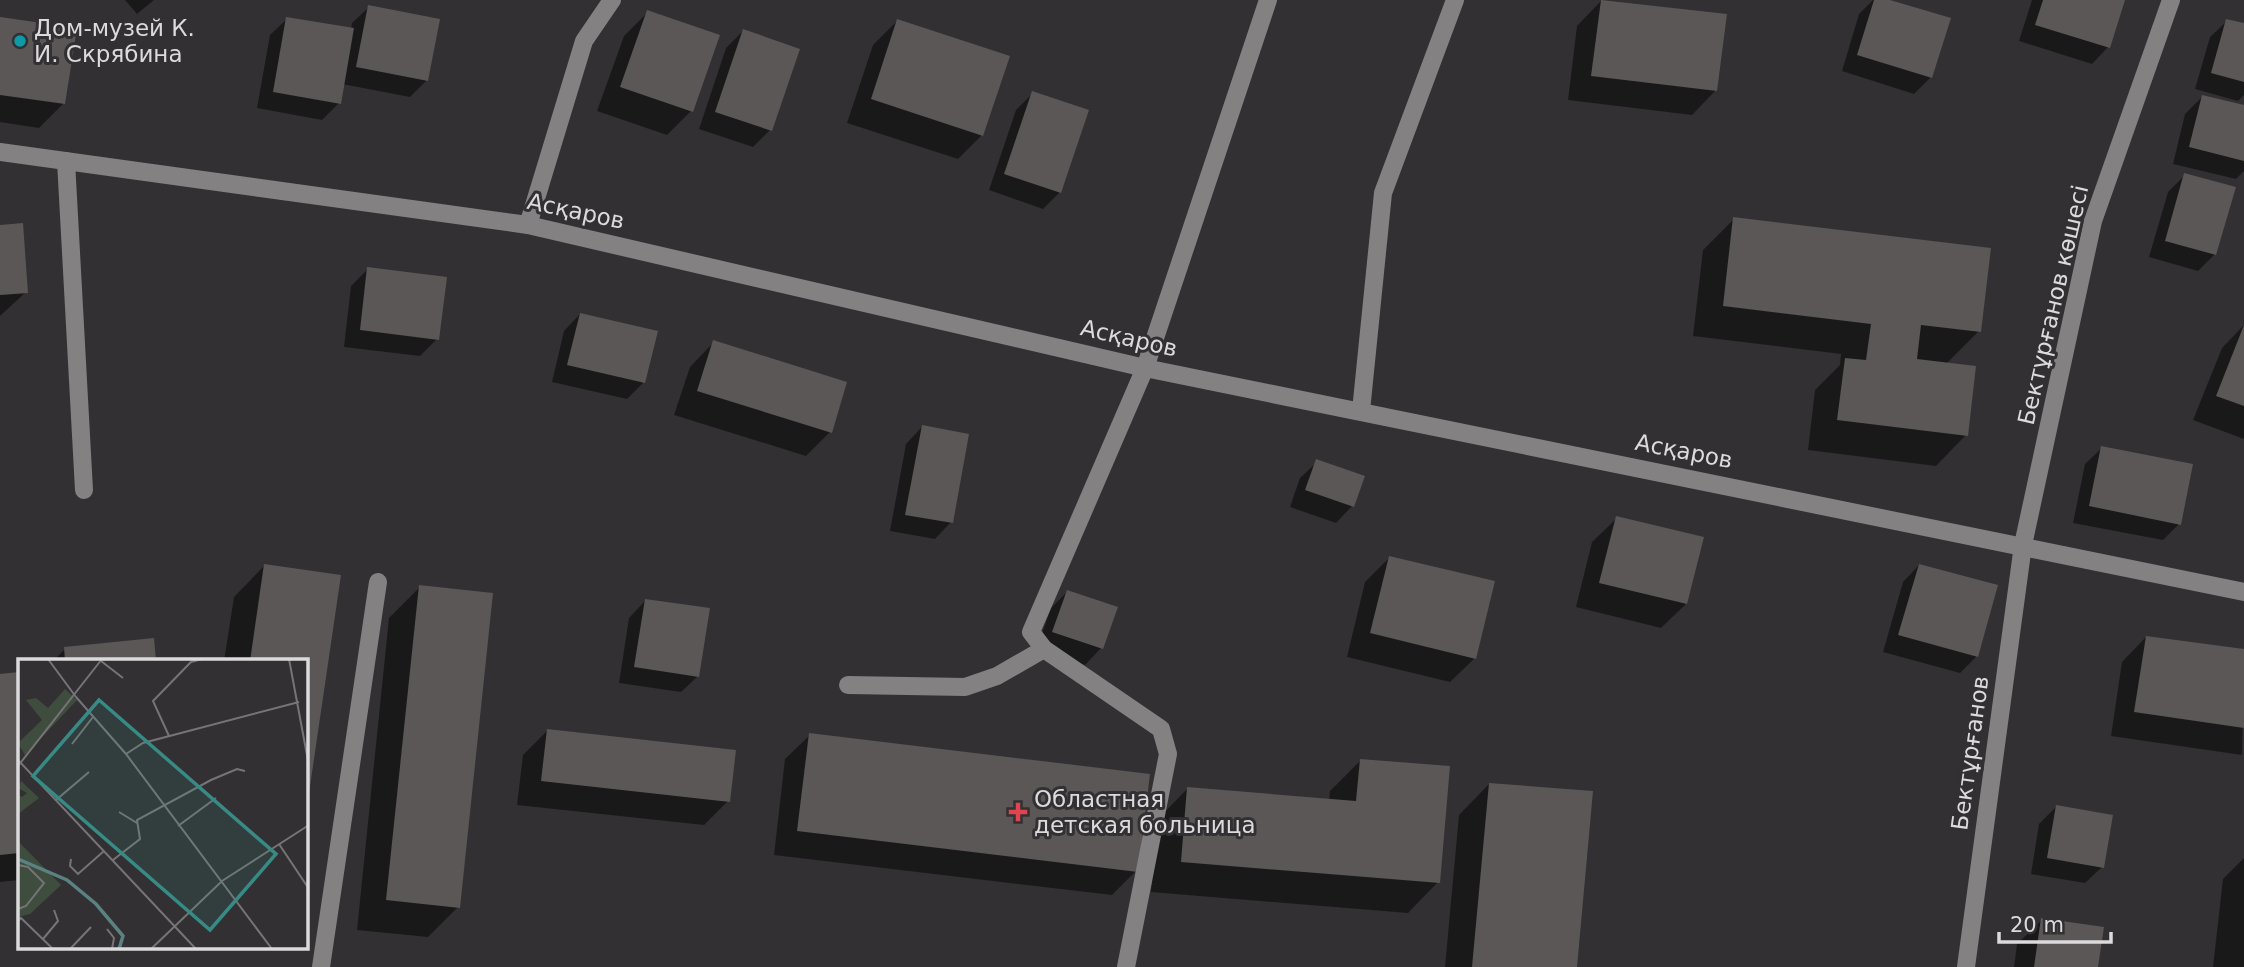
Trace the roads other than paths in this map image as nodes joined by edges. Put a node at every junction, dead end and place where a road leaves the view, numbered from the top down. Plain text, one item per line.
1 (612, 0) edge
2 (1268, 0) edge
3 (1454, 0) edge
4 (2171, 0) edge
5 (0, 152) edge
6 (66, 161) junction
7 (528, 225) junction
8 (1145, 368) junction
9 (1361, 411) junction
10 (84, 490) dead end
11 (2023, 545) junction
12 (377, 582) dead end
13 (2244, 592) edge
14 (1044, 649) junction
15 (848, 685) dead end
16 (321, 967) edge
17 (1126, 967) edge
18 (1966, 967) edge

1 - 7 street
2 - 8 street
3 - 9 street
4 - 11 street, Бектұрғанов көшесі
5 - 6 street, Асқаров
6 - 7 street, Асқаров
6 - 10 street
7 - 8 street, Асқаров
8 - 9 street, Асқаров
8 - 14 street
9 - 11 street, Асқаров
11 - 13 street, Асқаров
11 - 18 street, Бектұрғанов
12 - 16 street
14 - 15 street
14 - 17 street

